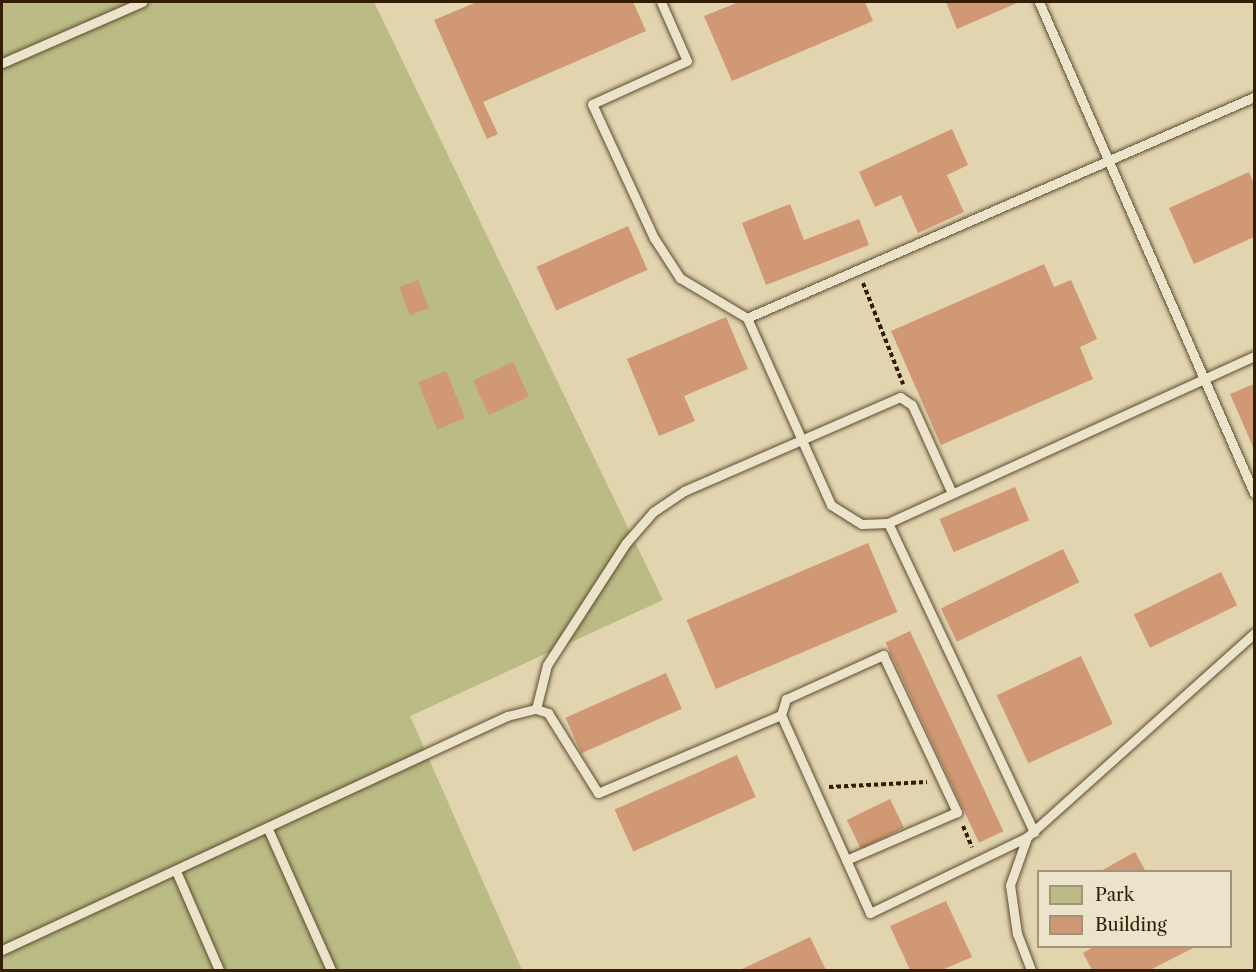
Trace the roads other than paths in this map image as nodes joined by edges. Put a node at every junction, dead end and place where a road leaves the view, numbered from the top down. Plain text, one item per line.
1 (142, 2) edge
2 (662, 2) edge
3 (1039, 2) edge
4 (2, 63) edge
5 (1254, 97) edge
6 (1107, 165) junction
7 (747, 318) junction
8 (1254, 356) edge
9 (1204, 377) junction
10 (801, 437) junction
11 (952, 493) junction
12 (1254, 493) edge
13 (888, 523) junction
14 (1254, 633) edge
15 (536, 709) junction
16 (781, 715) junction
17 (268, 829) junction
18 (1030, 835) junction
19 (846, 860) junction
20 (176, 871) junction
21 (2, 950) edge
22 (219, 970) edge
23 (331, 970) edge
24 (1031, 970) edge

1 - 4 lane
2 - 7 lane
3 - 6 lane
5 - 6 lane
6 - 7 lane
6 - 9 lane
7 - 10 lane
8 - 9 lane
9 - 11 lane
9 - 12 lane
10 - 11 lane
10 - 13 lane
10 - 15 lane
11 - 13 lane
13 - 18 lane
14 - 18 lane
15 - 16 lane
15 - 17 lane
16 - 19 lane
16 - 19 lane
17 - 20 lane
17 - 23 lane
18 - 19 lane
18 - 24 lane
20 - 21 lane
20 - 22 lane

